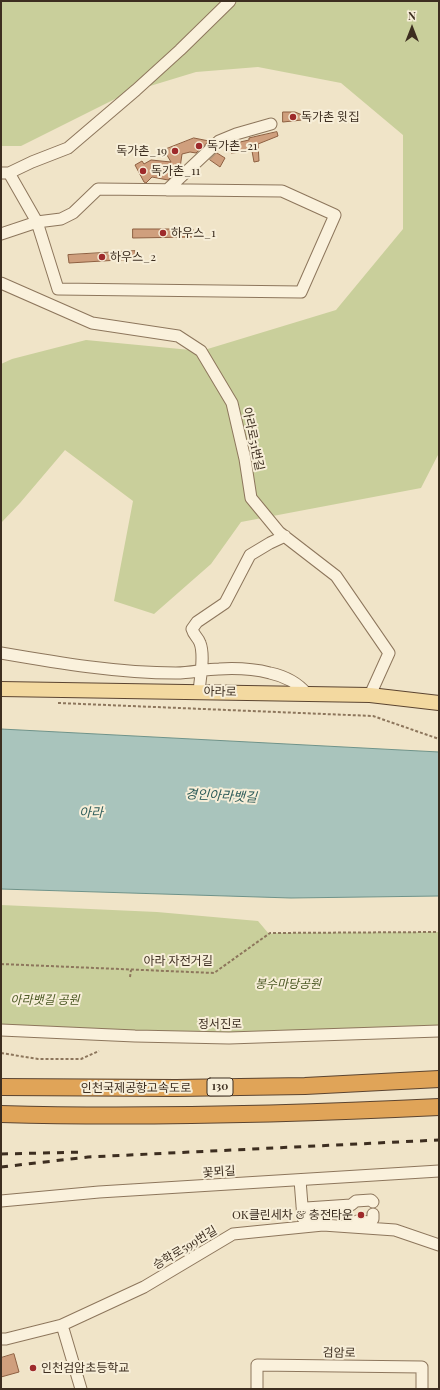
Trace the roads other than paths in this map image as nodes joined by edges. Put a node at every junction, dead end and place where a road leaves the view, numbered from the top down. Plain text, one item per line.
1 (230, 1) edge
2 (271, 124) dead end
3 (5, 173) edge
4 (167, 190) junction
5 (37, 222) junction
6 (1, 234) edge
7 (1, 283) edge
8 (285, 536) junction
9 (1, 653) edge
10 (200, 671) junction
11 (1, 688) edge
12 (199, 692) junction
13 (307, 694) junction
14 (370, 695) junction
15 (439, 703) edge
16 (1, 1030) edge
17 (439, 1031) edge
18 (439, 1079) edge
19 (1, 1087) edge
20 (439, 1107) edge
21 (1, 1114) edge
22 (439, 1171) edge
23 (300, 1180) junction
24 (1, 1201) edge
25 (373, 1202) dead end
26 (302, 1206) junction
27 (373, 1214) dead end
28 (439, 1245) edge
29 (62, 1325) junction
30 (1, 1339) edge
31 (81, 1389) edge
32 (257, 1389) edge
33 (422, 1389) edge

1 - 3 street
2 - 4 street
3 - 5 street
4 - 5 street
4 - 5 street
5 - 6 street
7 - 8 street, 아라로51번길
8 - 10 street
8 - 14 street, 아라로51번길
9 - 10 street
10 - 12 street
10 - 13 street
11 - 12 main road, 아라로
12 - 13 main road, 아라로
13 - 14 main road, 아라로
14 - 15 main road, 아라로
16 - 17 street, 정서진로
18 - 19 highway, 인천국제공항고속도로 / 130
20 - 21 highway, 130
22 - 23 street, 꽃뫼길
23 - 24 street, 꽃뫼길
23 - 26 street
25 - 26 street
26 - 27 street
28 - 29 street, 승학로599번길
29 - 30 street, 승학로599번길
29 - 31 street
32 - 33 street, 검암로

